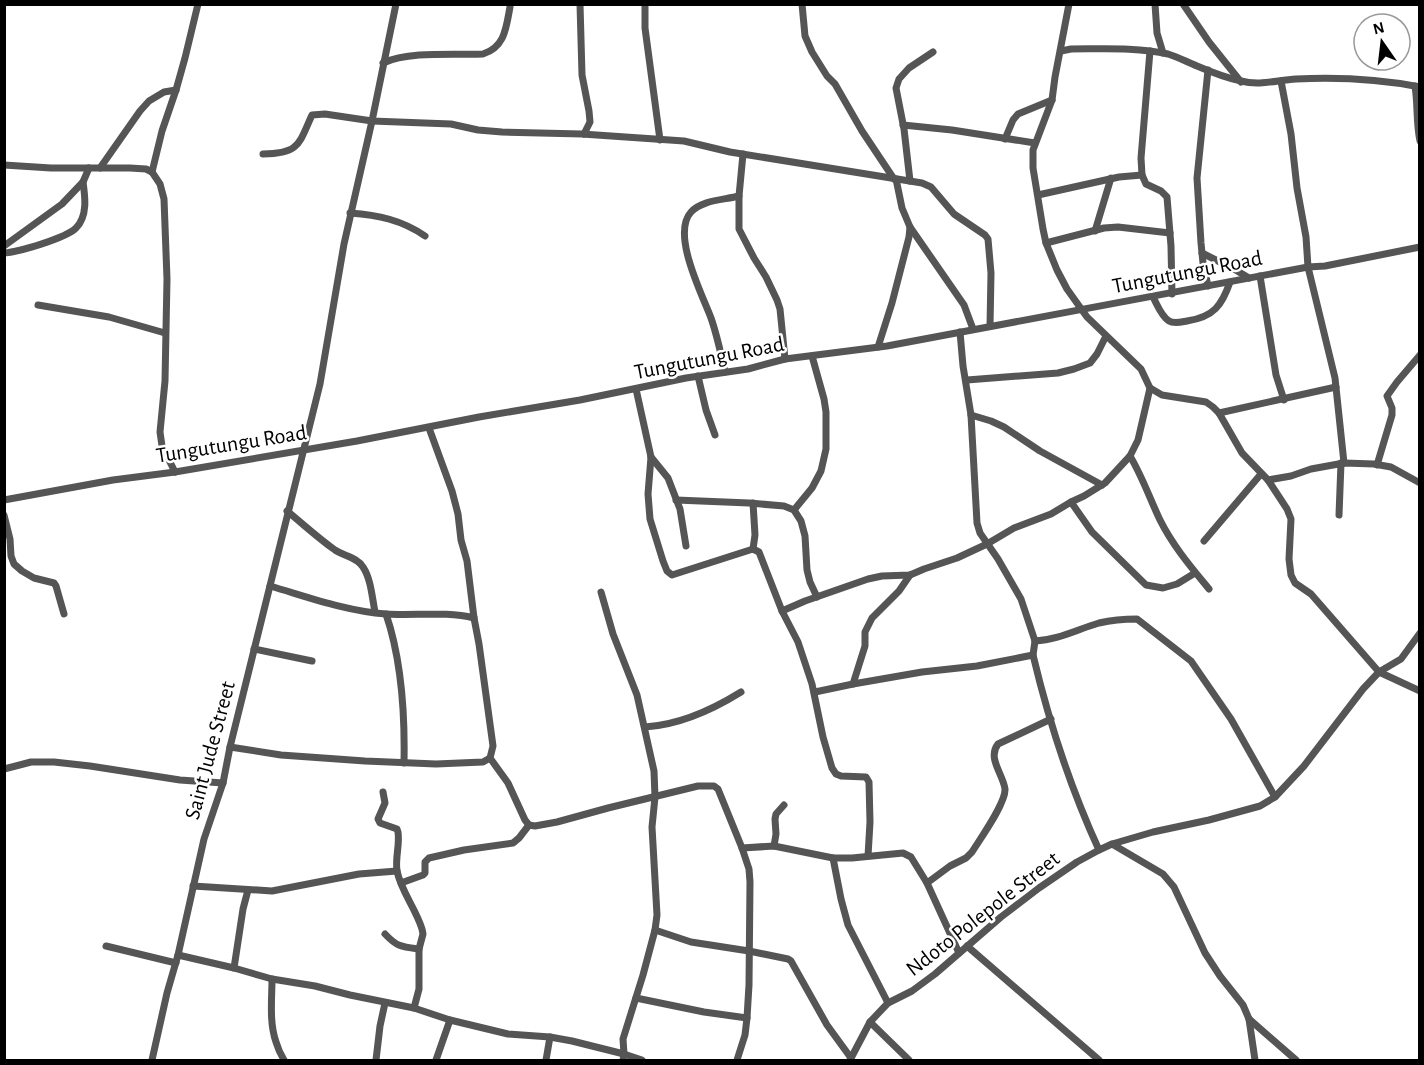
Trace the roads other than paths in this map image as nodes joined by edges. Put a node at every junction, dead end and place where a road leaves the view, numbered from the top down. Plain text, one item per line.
1 (198, 4) edge
2 (396, 4) edge
3 (580, 4) edge
4 (645, 4) edge
5 (802, 4) edge
6 (1069, 4) edge
7 (1155, 4) edge
8 (1183, 4) edge
9 (510, 7) dead end
10 (1061, 51) junction
11 (1150, 51) junction
12 (933, 52) dead end
13 (1163, 53) junction
14 (383, 63) junction
15 (1208, 70) junction
16 (1281, 81) junction
17 (1241, 82) junction
18 (1417, 87) edge
19 (176, 90) junction
20 (1052, 100) junction
21 (372, 121) junction
22 (903, 125) junction
23 (584, 134) junction
24 (1005, 138) junction
25 (660, 140) junction
26 (1419, 141) edge
27 (1035, 143) junction
28 (264, 154) dead end
29 (743, 154) junction
30 (4, 165) edge
31 (89, 168) junction
32 (100, 168) junction
33 (152, 172) junction
34 (1142, 175) junction
35 (1111, 178) junction
36 (895, 179) junction
37 (910, 181) junction
38 (83, 182) junction
39 (1038, 195) junction
40 (739, 196) junction
41 (350, 213) junction
42 (910, 227) junction
43 (1095, 231) junction
44 (1170, 233) junction
45 (425, 236) dead end
46 (1046, 243) junction
47 (4, 246) edge
48 (1419, 247) edge
49 (4, 253) edge
50 (1202, 254) junction
51 (1308, 267) junction
52 (1260, 276) junction
53 (1249, 278) junction
54 (1230, 282) junction
55 (1208, 286) junction
56 (1172, 294) junction
57 (1153, 297) junction
58 (38, 305) dead end
59 (1081, 309) junction
60 (990, 327) junction
61 (973, 329) junction
62 (960, 332) junction
63 (165, 333) junction
64 (1106, 336) junction
65 (878, 347) junction
66 (1419, 355) edge
67 (812, 356) junction
68 (785, 359) junction
69 (725, 372) junction
70 (698, 376) junction
71 (967, 380) junction
72 (1336, 387) junction
73 (1150, 388) junction
74 (636, 389) junction
75 (1284, 400) junction
76 (1219, 414) junction
77 (971, 415) junction
78 (429, 428) junction
79 (715, 435) dead end
80 (304, 450) junction
81 (1130, 456) junction
82 (651, 457) junction
83 (1343, 463) junction
84 (1377, 465) junction
85 (176, 472) junction
86 (1261, 474) junction
87 (1268, 480) junction
88 (1419, 483) edge
89 (1102, 485) junction
90 (4, 500) edge
91 (676, 500) junction
92 (1071, 502) junction
93 (753, 503) junction
94 (794, 510) junction
95 (287, 511) junction
96 (4, 515) edge
97 (1339, 515) dead end
98 (1204, 541) dead end
99 (987, 544) junction
100 (686, 546) dead end
101 (753, 549) junction
102 (1195, 573) junction
103 (910, 575) junction
104 (270, 586) junction
105 (1209, 590) dead end
106 (602, 592) dead end
107 (817, 597) junction
108 (782, 611) junction
109 (375, 612) junction
110 (64, 614) dead end
111 (386, 614) junction
112 (474, 618) junction
113 (1419, 633) edge
114 (1035, 641) junction
115 (254, 649) junction
116 (1033, 655) junction
117 (312, 661) dead end
118 (1379, 672) junction
119 (853, 684) junction
120 (1419, 691) edge
121 (741, 692) dead end
122 (815, 692) junction
123 (1051, 719) junction
124 (645, 727) junction
125 (230, 747) junction
126 (490, 758) junction
127 (405, 763) junction
128 (4, 769) edge
129 (223, 783) junction
130 (383, 792) dead end
131 (655, 797) junction
132 (1275, 797) junction
133 (784, 805) dead end
134 (529, 825) junction
135 (1112, 844) junction
136 (774, 846) junction
137 (742, 848) junction
138 (1099, 850) junction
139 (868, 856) junction
140 (833, 858) junction
141 (397, 872) junction
142 (927, 883) junction
143 (401, 884) junction
144 (193, 886) junction
145 (248, 890) junction
146 (655, 930) junction
147 (385, 934) dead end
148 (106, 946) dead end
149 (966, 946) junction
150 (419, 950) junction
151 (749, 951) junction
152 (959, 953) junction
153 (178, 955) junction
154 (176, 963) junction
155 (234, 968) junction
156 (272, 979) junction
157 (636, 998) junction
158 (385, 1003) junction
159 (888, 1004) junction
160 (414, 1008) junction
161 (747, 1018) junction
162 (1249, 1019) junction
163 (450, 1020) junction
164 (870, 1022) junction
165 (550, 1037) junction
166 (624, 1057) edge
167 (851, 1059) edge
168 (152, 1060) edge
169 (284, 1060) edge
170 (376, 1060) edge
171 (436, 1060) edge
172 (546, 1060) edge
173 (642, 1060) edge
174 (737, 1060) edge
175 (909, 1060) edge
176 (1099, 1060) edge
177 (1255, 1060) edge
178 (1296, 1060) edge

1 - 19 street
2 - 14 street, Saint Jude Street
3 - 23 street
4 - 25 street
5 - 36 street
6 - 10 street
7 - 13 street
8 - 17 street
9 - 14 street
10 - 11 street
10 - 20 street
11 - 13 street
11 - 34 street
12 - 22 street
13 - 15 street
14 - 21 street, Saint Jude Street
15 - 17 street
15 - 50 street
16 - 17 street
16 - 18 street
16 - 51 street
18 - 26 street
19 - 32 street
19 - 33 street
20 - 24 street
20 - 27 street
21 - 23 street
21 - 28 street
21 - 41 street, Saint Jude Street
22 - 24 street
22 - 37 street
23 - 25 street
24 - 27 street
25 - 29 street
27 - 39 street
29 - 36 street
29 - 40 street
30 - 31 street
31 - 32 street
31 - 38 street
32 - 33 street
33 - 63 street
34 - 35 street
34 - 44 street
35 - 39 street
35 - 43 street
36 - 37 street
36 - 42 street
37 - 60 street
38 - 47 street
38 - 49 street
39 - 46 street
40 - 68 street
40 - 69 street
41 - 45 street
41 - 80 street, Saint Jude Street
42 - 61 street
42 - 65 street
43 - 44 street
43 - 46 street
44 - 56 street
46 - 59 street
48 - 51 street, Tungutungu Road
50 - 53 street
50 - 55 street
51 - 52 street, Tungutungu Road
51 - 72 street
52 - 53 street, Tungutungu Road
52 - 75 street
53 - 54 street, Tungutungu Road
54 - 55 street, Tungutungu Road
54 - 57 street
55 - 56 street, Tungutungu Road
56 - 57 street, Tungutungu Road
57 - 59 street, Tungutungu Road
58 - 63 street
59 - 60 street, Tungutungu Road
59 - 64 street
60 - 61 street, Tungutungu Road
61 - 62 street, Tungutungu Road
62 - 65 street, Tungutungu Road
62 - 71 street
63 - 85 street
64 - 71 street
64 - 73 street
65 - 67 street, Tungutungu Road
66 - 84 street
67 - 68 street, Tungutungu Road
67 - 94 street
68 - 69 street, Tungutungu Road
69 - 70 street, Tungutungu Road
70 - 74 street, Tungutungu Road
70 - 79 street
71 - 77 street
72 - 75 street
72 - 83 street
73 - 76 street
73 - 81 street
74 - 78 street, Tungutungu Road
74 - 82 street
75 - 76 street
76 - 86 street
77 - 89 street
77 - 99 street
78 - 80 street, Tungutungu Road
78 - 112 street
80 - 85 street, Tungutungu Road
80 - 95 street, Saint Jude Street
81 - 89 street
81 - 102 street
82 - 91 street
82 - 101 street
83 - 84 street
83 - 87 street
83 - 97 street
84 - 88 street
85 - 90 street, Tungutungu Road
86 - 87 street
86 - 98 street
87 - 118 street
89 - 92 street
91 - 93 street
91 - 100 street
92 - 99 street
92 - 102 street
93 - 94 street
93 - 101 street
94 - 107 street
95 - 104 street, Saint Jude Street
95 - 109 street
96 - 110 street
99 - 103 street
99 - 114 street
101 - 108 street
102 - 105 street
103 - 107 street
103 - 119 street
104 - 109 street
104 - 115 street, Saint Jude Street
106 - 124 street
107 - 108 street
108 - 122 street
109 - 111 street
111 - 112 street
111 - 127 street
112 - 126 street
113 - 118 street
114 - 116 street
114 - 132 street
115 - 117 street
115 - 125 street, Saint Jude Street
116 - 119 street
116 - 123 street
118 - 120 street
118 - 132 street
119 - 122 street
121 - 124 street
122 - 139 street
123 - 138 street
123 - 142 street
124 - 131 street
125 - 127 street
125 - 129 street, Saint Jude Street
126 - 127 street
126 - 134 street
128 - 129 street
129 - 144 street, Saint Jude Street
130 - 141 street
131 - 134 street
131 - 137 street
131 - 146 street
132 - 135 street, Ndoto Polepole Street
133 - 136 street
134 - 143 street
135 - 138 street, Ndoto Polepole Street
135 - 162 street
136 - 137 street
136 - 140 street
137 - 151 street
138 - 149 street, Ndoto Polepole Street
139 - 140 street
139 - 142 street
140 - 159 street
141 - 143 street
141 - 145 street
142 - 152 street
143 - 150 street
144 - 145 street
144 - 153 street, Saint Jude Street
145 - 155 street
146 - 151 street
146 - 157 street
147 - 150 street
148 - 154 street
149 - 152 street, Ndoto Polepole Street
149 - 176 street
150 - 160 street
151 - 161 street
151 - 167 street
152 - 159 street, Ndoto Polepole Street
153 - 154 street, Saint Jude Street
153 - 155 street
154 - 168 street, Saint Jude Street
155 - 156 street
156 - 158 street
156 - 169 street
157 - 161 street
157 - 166 street
158 - 160 street
158 - 170 street
159 - 164 street, Ndoto Polepole Street
160 - 163 street
161 - 174 street
162 - 177 street
162 - 178 street
163 - 165 street
163 - 171 street
164 - 167 street, Ndoto Polepole Street
164 - 175 street
165 - 166 street
165 - 172 street
166 - 173 street

